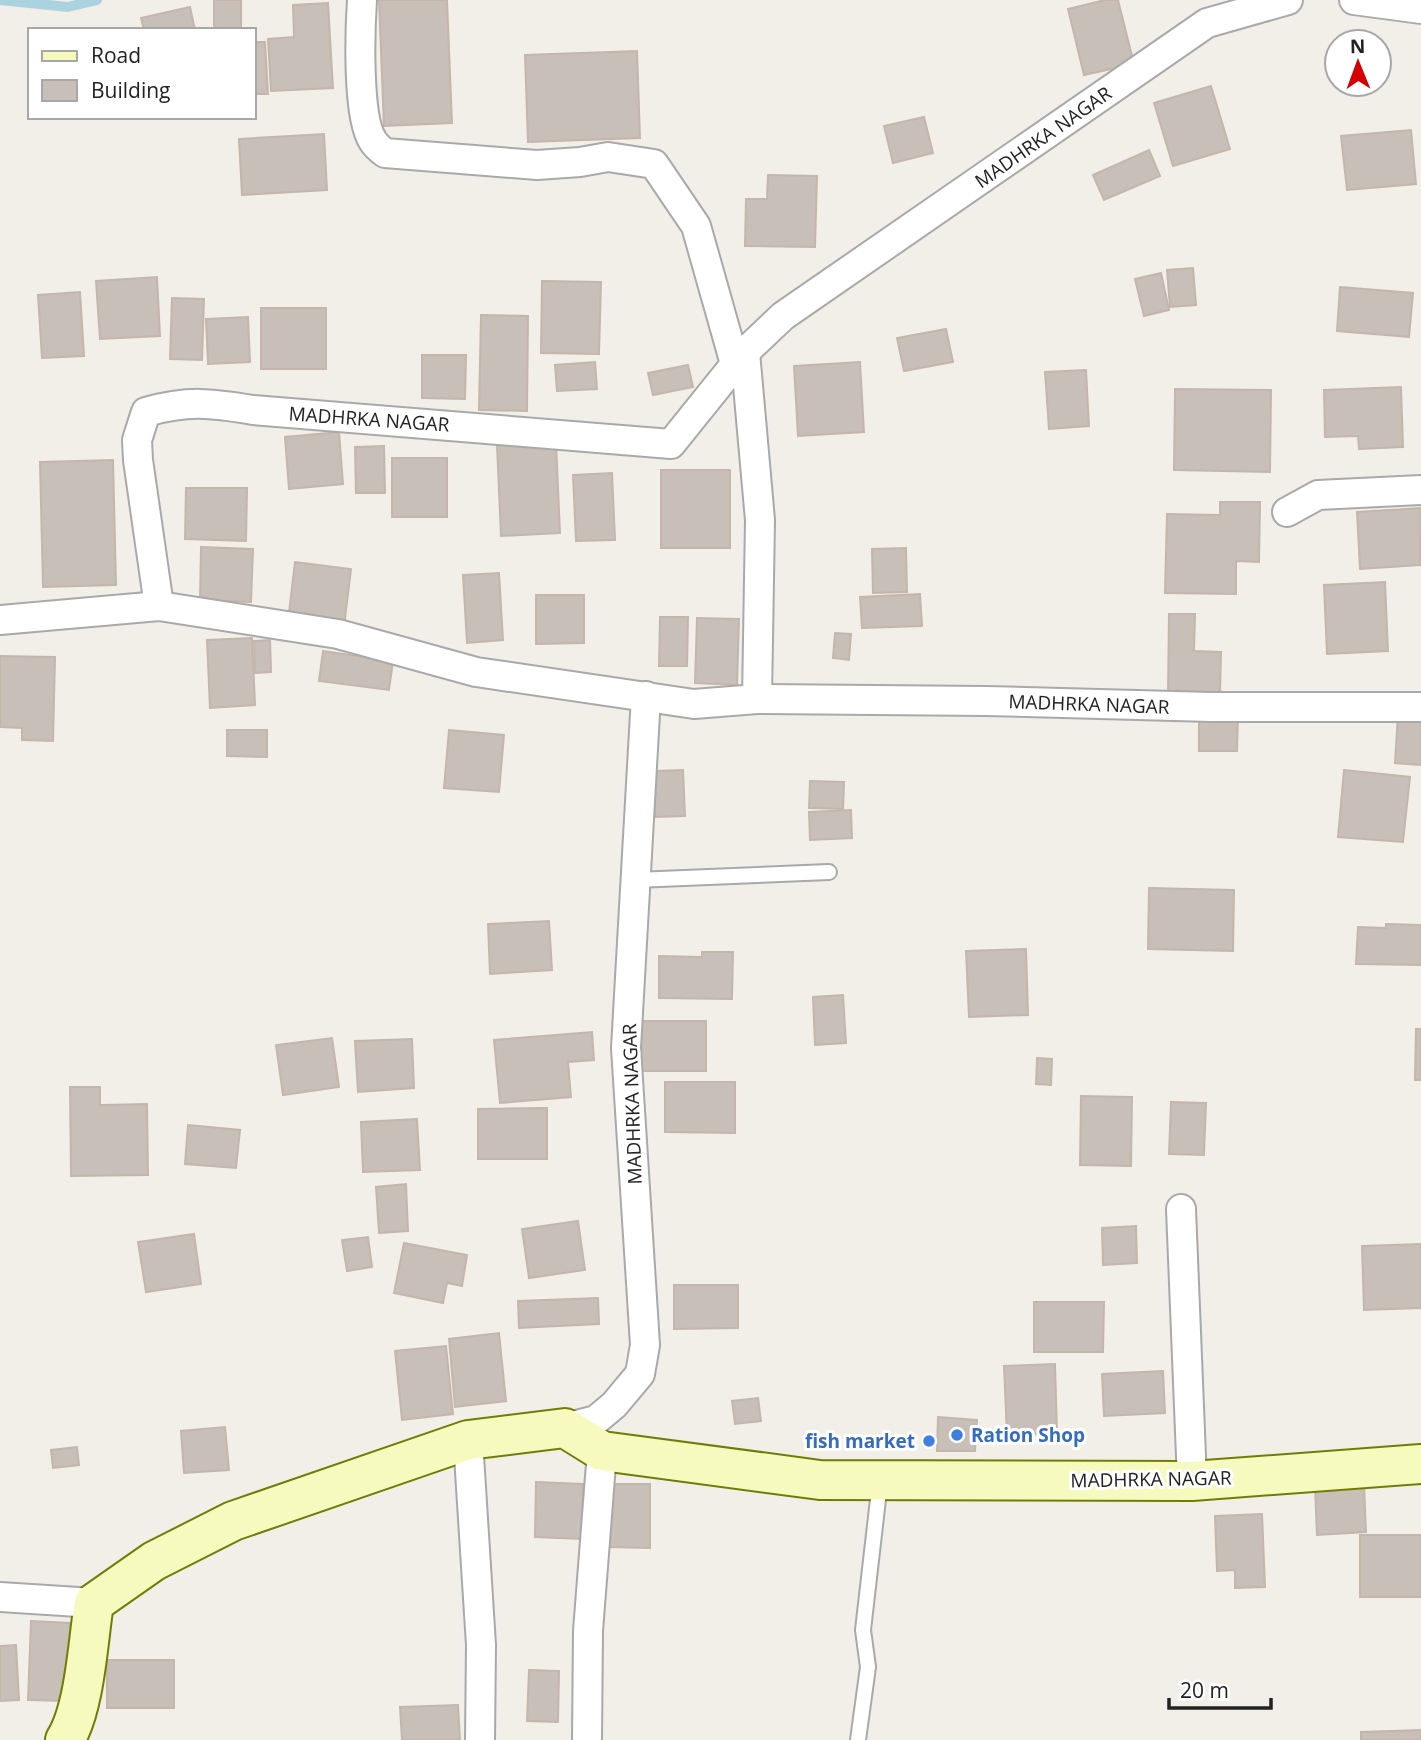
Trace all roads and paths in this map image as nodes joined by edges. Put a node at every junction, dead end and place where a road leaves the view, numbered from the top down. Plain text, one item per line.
1 (362, 0) edge
2 (1288, 0) edge
3 (1353, 0) edge
4 (1421, 9) edge
5 (740, 358) junction
6 (1421, 490) edge
7 (1287, 512) dead end
8 (159, 606) junction
9 (0, 620) edge
10 (646, 696) junction
11 (757, 699) junction
12 (1421, 707) edge
13 (829, 872) dead end
14 (635, 880) junction
15 (1181, 1209) dead end
16 (565, 1429) junction
17 (468, 1440) junction
18 (602, 1451) junction
19 (1421, 1464) edge
20 (880, 1480) junction
21 (1192, 1481) junction
22 (0, 1597) edge
23 (94, 1603) junction
24 (65, 1740) edge
25 (480, 1740) edge
26 (587, 1740) edge
27 (858, 1740) edge

1 - 5 street
2 - 5 street, MADHRKA NAGAR
3 - 4 street
5 - 8 street, MADHRKA NAGAR
5 - 11 street
6 - 7 street
8 - 9 street, MADHRKA NAGAR
8 - 10 street, MADHRKA NAGAR
10 - 11 street, MADHRKA NAGAR
10 - 14 street, MADHRKA NAGAR
11 - 12 street, MADHRKA NAGAR
13 - 14 lane
14 - 16 street, MADHRKA NAGAR
15 - 21 street
16 - 17 street, MADHRKA NAGAR
16 - 18 street, MADHRKA NAGAR
17 - 23 street, MADHRKA NAGAR
17 - 25 street
18 - 20 street, MADHRKA NAGAR
18 - 26 street
19 - 21 street, MADHRKA NAGAR
20 - 21 street, MADHRKA NAGAR
20 - 27 lane
22 - 23 street
23 - 24 street

